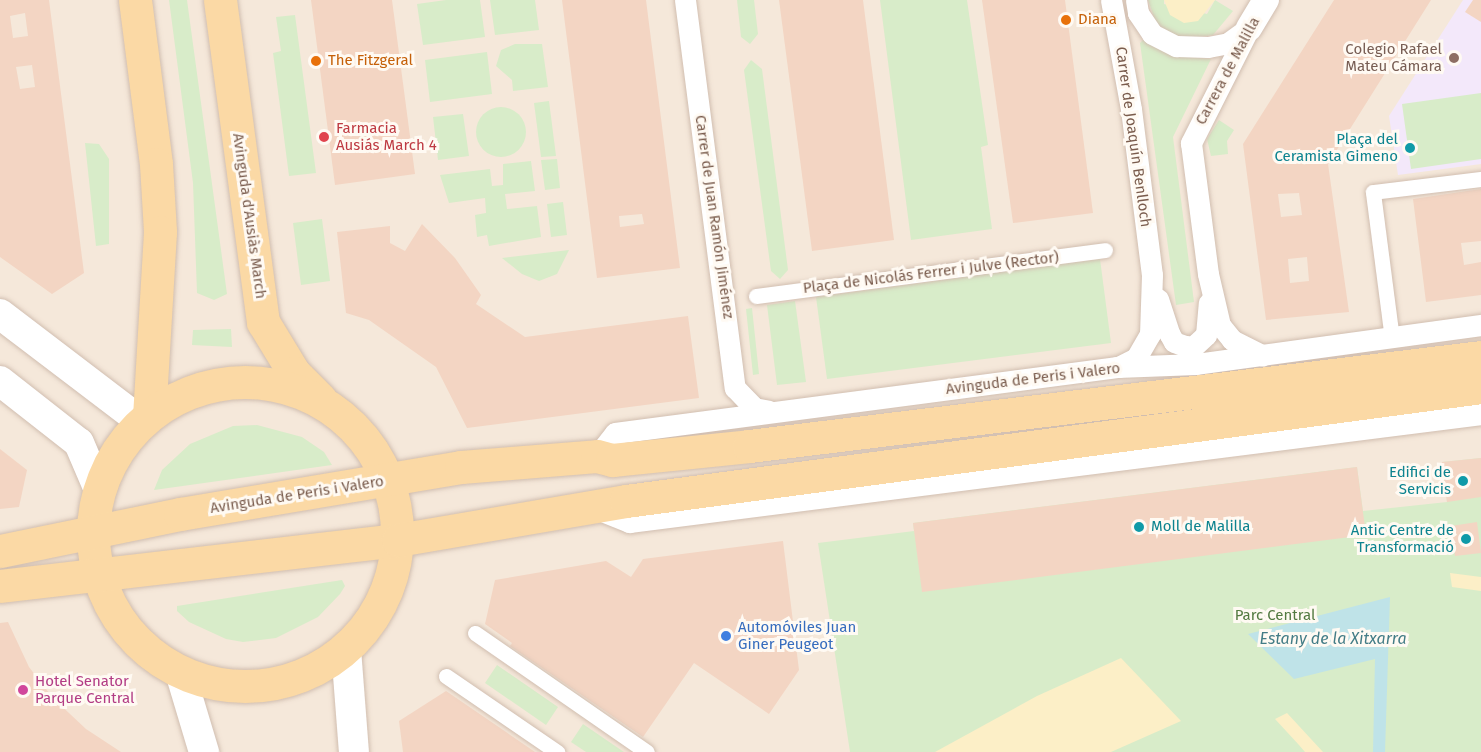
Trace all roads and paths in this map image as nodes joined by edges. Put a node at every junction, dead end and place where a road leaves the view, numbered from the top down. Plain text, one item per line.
1 (135, 0) edge
2 (220, 0) edge
3 (685, 0) edge
4 (1111, 0) edge
5 (1136, 0) edge
6 (1266, 0) edge
7 (1249, 28) junction
8 (1191, 143) joint
9 (1481, 179) edge
10 (1106, 250) dead end
11 (1208, 274) junction
12 (1152, 275) junction
13 (756, 296) dead end
14 (0, 314) edge
15 (1481, 325) edge
16 (1392, 339) junction
17 (1262, 355) junction
18 (1481, 357) edge
19 (1117, 367) junction
20 (0, 381) edge
21 (1481, 387) edge
22 (330, 409) junction
23 (773, 411) junction
24 (1481, 414) edge
25 (145, 419) junction
26 (597, 456) junction
27 (389, 481) junction
28 (99, 490) junction
29 (597, 509) junction
30 (93, 532) junction
31 (398, 540) junction
32 (0, 551) edge
33 (98, 576) junction
34 (0, 586) edge
35 (475, 633) dead end
36 (346, 649) junction
37 (180, 672) junction
38 (446, 676) dead end
39 (204, 752) edge
40 (354, 752) edge
41 (557, 752) edge
42 (647, 752) edge

1 - 25 main road
2 - 22 main road, Avinguda d'Ausiàs March
3 - 23 street, Carrer de Juan Ramón Jiménez
4 - 12 street, Carrer de Joaquín Benlloch
5 - 7 street
6 - 7 street, Carrera de Malilla
7 - 8 street, Carrera de Malilla
8 - 11 street, Carrer de Joaquín Benlloch
9 - 16 street
10 - 13 street, Plaça de Nicolás Ferrer i Julve (Rector)
11 - 12 street, Carrer de Joaquín Benlloch
11 - 17 street, Carrer de Joaquín Benlloch
12 - 19 street, Carrer de Joaquín Benlloch
14 - 25 main road
15 - 16 street, Avinguda de Peris i Valero
16 - 17 street, Avinguda de Peris i Valero
17 - 19 street, Avinguda de Peris i Valero
18 - 26 main road, Avinguda de Peris i Valero
19 - 23 street, Avinguda de Peris i Valero
20 - 28 main road
21 - 29 main road
22 - 25 main road
22 - 27 main road
23 - 26 street, Avinguda de Peris i Valero
24 - 29 street
25 - 28 main road
26 - 27 main road, Avinguda de Peris i Valero
27 - 30 main road, Avinguda de Peris i Valero
27 - 31 main road
28 - 30 main road
29 - 31 main road
30 - 32 main road, Avinguda de Peris i Valero
30 - 33 main road
31 - 33 main road
31 - 36 main road
33 - 34 main road
33 - 37 main road
35 - 42 street
36 - 37 main road
36 - 40 main road
37 - 39 main road
38 - 41 street

